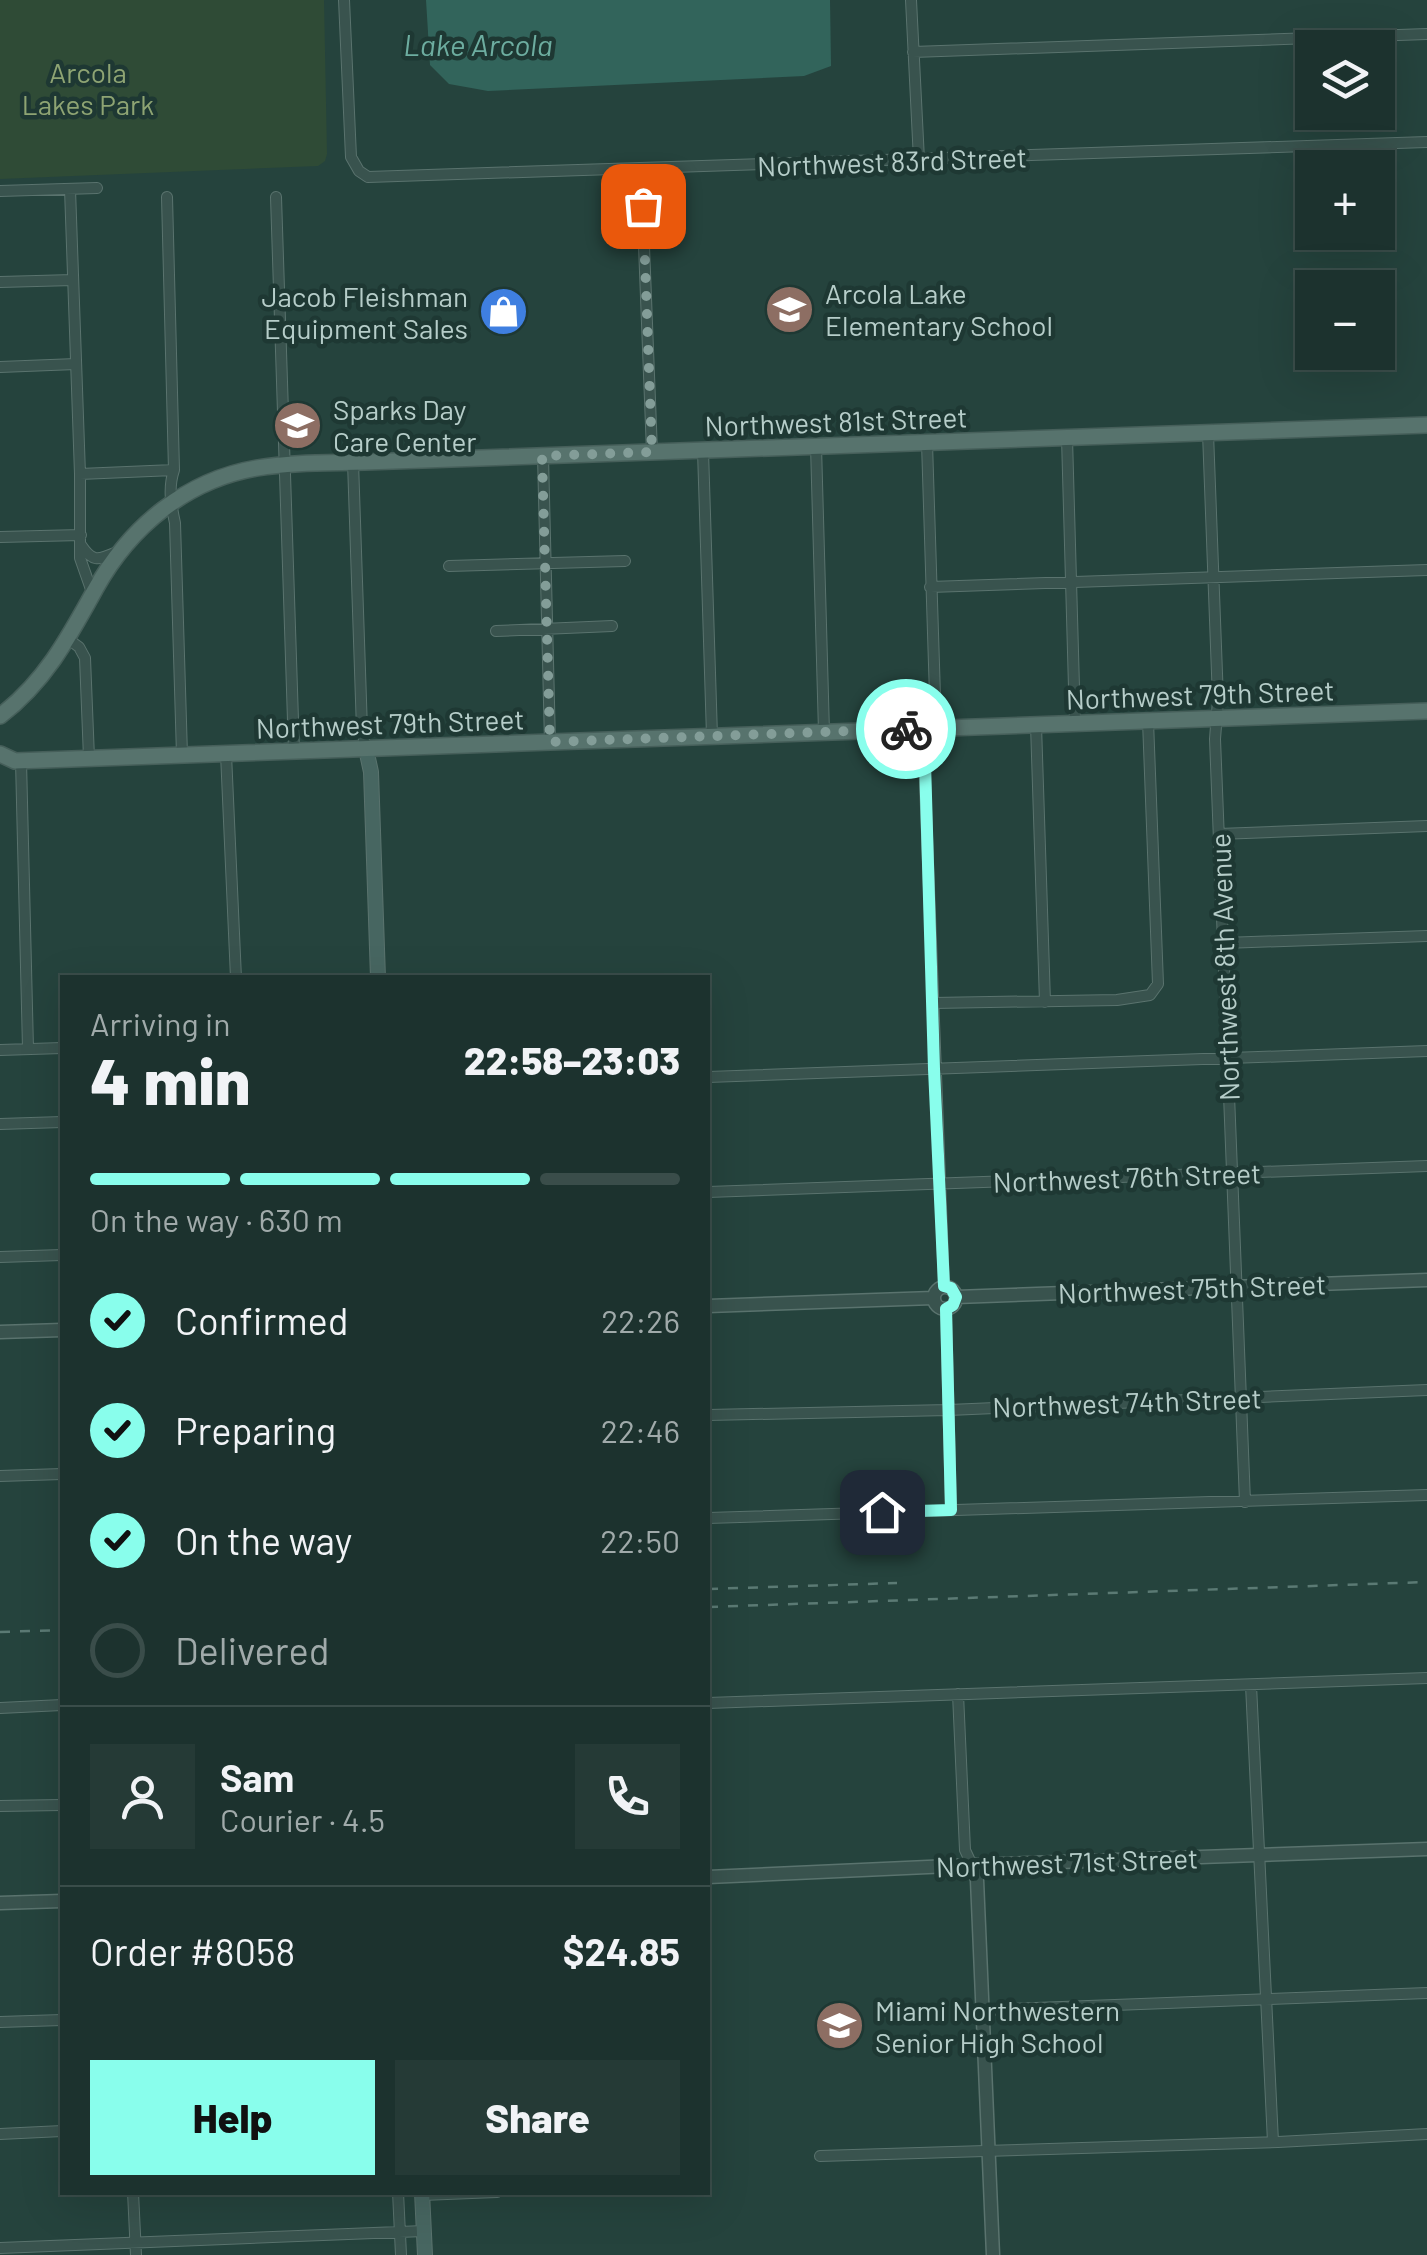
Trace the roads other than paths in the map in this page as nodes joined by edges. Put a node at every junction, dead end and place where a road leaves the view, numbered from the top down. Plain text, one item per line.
1 (344, 0) edge
2 (911, 0) edge
3 (1427, 34) edge
4 (914, 52) junction
5 (1427, 142) edge
6 (919, 160) junction
7 (641, 169) junction
8 (97, 188) dead end
9 (70, 189) junction
10 (0, 191) edge
11 (166, 197) dead end
12 (276, 198) dead end
13 (74, 280) junction
14 (0, 282) edge
15 (76, 364) junction
16 (0, 367) edge
17 (1427, 426) edge
18 (1208, 433) junction
19 (1067, 438) junction
20 (927, 443) junction
21 (816, 446) junction
22 (703, 450) junction
23 (652, 452) junction
24 (542, 456) junction
25 (353, 462) junction
26 (285, 465) junction
27 (174, 470) junction
28 (80, 474) junction
29 (202, 486) junction
30 (170, 505) junction
31 (0, 537) edge
32 (81, 539) junction
33 (121, 550) junction
34 (625, 561) dead end
35 (544, 563) junction
36 (449, 566) dead end
37 (1427, 570) edge
38 (1214, 578) junction
39 (1071, 582) junction
40 (930, 587) junction
41 (93, 595) junction
42 (612, 626) dead end
43 (546, 629) junction
44 (496, 631) dead end
45 (68, 639) junction
46 (1427, 711) edge
47 (0, 716) edge
48 (1217, 718) junction
49 (1148, 721) junction
50 (1075, 724) junction
51 (1036, 725) junction
52 (929, 728) junction
53 (824, 732) junction
54 (712, 736) junction
55 (550, 742) junction
56 (366, 749) junction
57 (294, 751) junction
58 (226, 754) junction
59 (182, 755) junction
60 (89, 758) junction
61 (12, 759) edge
62 (0, 771) edge
63 (1427, 826) edge
64 (1220, 834) junction
65 (1427, 936) edge
66 (1224, 943) junction
67 (236, 975) edge
68 (378, 975) edge
69 (1045, 1002) junction
70 (933, 1003) junction
71 (60, 1048) edge
72 (28, 1049) junction
73 (0, 1050) edge
74 (1427, 1051) edge
75 (1228, 1058) junction
76 (934, 1069) junction
77 (710, 1078) edge
78 (60, 1122) edge
79 (0, 1124) edge
80 (1427, 1166) edge
81 (1232, 1173) junction
82 (940, 1184) junction
83 (710, 1192) edge
84 (60, 1255) edge
85 (0, 1257) edge
86 (1427, 1280) edge
87 (944, 1286) junction
88 (1236, 1287) junction
89 (956, 1297) junction
90 (933, 1298) junction
91 (710, 1306) edge
92 (946, 1309) junction
93 (60, 1330) edge
94 (0, 1332) edge
95 (1427, 1390) edge
96 (1241, 1397) junction
97 (949, 1410) junction
98 (710, 1415) edge
99 (60, 1474) edge
100 (0, 1476) edge
101 (1427, 1495) edge
102 (1245, 1502) junction
103 (951, 1510) junction
104 (710, 1518) edge
105 (1427, 1678) edge
106 (1251, 1684) junction
107 (958, 1694) junction
108 (710, 1703) edge
109 (60, 1706) edge
110 (0, 1708) edge
111 (60, 1805) edge
112 (0, 1806) edge
113 (1427, 1849) edge
114 (1260, 1856) junction
115 (972, 1865) junction
116 (710, 1877) edge
117 (60, 1901) edge
118 (0, 1904) edge
119 (1427, 1993) edge
120 (1266, 2000) junction
121 (983, 2010) junction
122 (60, 2020) edge
123 (0, 2022) edge
124 (60, 2131) edge
125 (0, 2134) edge
126 (1427, 2134) edge
127 (1273, 2142) junction
128 (988, 2150) junction
129 (820, 2156) dead end
130 (133, 2195) edge
131 (398, 2195) edge
132 (422, 2195) edge
133 (424, 2231) junction
134 (400, 2232) junction
135 (136, 2241) junction
136 (0, 2248) edge
137 (136, 2255) edge
138 (400, 2255) edge
139 (425, 2255) edge
140 (993, 2255) edge

1 - 7 street, Northwest 83rd Street
2 - 4 street
3 - 4 street
4 - 6 street
5 - 6 street, Northwest 83rd Street
6 - 7 street, Northwest 83rd Street
7 - 23 street
8 - 9 street
9 - 10 street
9 - 13 street
11 - 27 street
12 - 26 street
13 - 14 street
13 - 15 street
15 - 16 street
15 - 28 street
17 - 18 main road, Northwest 81st Street
18 - 19 main road, Northwest 81st Street
18 - 38 street, Northwest 8th Avenue
19 - 20 main road, Northwest 81st Street
19 - 39 street
20 - 21 main road, Northwest 81st Street
20 - 40 street
21 - 22 main road, Northwest 81st Street
21 - 53 street
22 - 23 main road, Northwest 81st Street
22 - 54 street
23 - 24 main road, Northwest 81st Street
24 - 25 main road, Northwest 81st Street
24 - 35 street
25 - 26 main road, Northwest 81st Street
25 - 56 street
26 - 29 main road, Northwest 81st Street
26 - 57 street
27 - 28 street
27 - 29 street
27 - 30 street
28 - 32 street
29 - 30 main road, Northwest 81st Street
30 - 33 main road, Northwest 81st Street
30 - 59 street
31 - 32 street
32 - 33 street
32 - 41 street
33 - 41 main road, Northwest 81st Street
34 - 35 street
35 - 36 street
35 - 43 street
37 - 38 street
38 - 39 street
38 - 48 street, Northwest 8th Avenue
39 - 40 street
39 - 50 street
40 - 52 street
41 - 45 main road, Northwest 81st Street
42 - 43 street
43 - 44 street
43 - 55 street
45 - 47 main road, Northwest 81st Street
45 - 60 street
46 - 48 main road, Northwest 79th Street
48 - 49 main road, Northwest 79th Street
48 - 64 street, Northwest 8th Avenue
49 - 50 main road, Northwest 79th Street
49 - 69 street
50 - 51 main road, Northwest 79th Street
51 - 52 main road, Northwest 79th Street
51 - 69 street
52 - 53 main road, Northwest 79th Street
52 - 70 street
53 - 54 main road, Northwest 79th Street
54 - 55 main road, Northwest 79th Street
55 - 56 main road, Northwest 79th Street
56 - 57 main road, Northwest 79th Street
56 - 68 main road
57 - 58 main road, Northwest 79th Street
58 - 59 main road, Northwest 79th Street
58 - 67 street
59 - 60 main road, Northwest 79th Street
60 - 61 main road, Northwest 79th Street
61 - 62 main road
61 - 72 street
63 - 64 street
64 - 66 street, Northwest 8th Avenue
65 - 66 street
66 - 75 street, Northwest 8th Avenue
69 - 70 street
70 - 76 street
71 - 72 street
72 - 73 street
74 - 75 street
75 - 76 street
75 - 81 street, Northwest 8th Avenue
76 - 77 street
76 - 82 street
78 - 79 street
80 - 81 street, Northwest 76th Street
81 - 82 street, Northwest 76th Street
81 - 88 street, Northwest 8th Avenue
82 - 83 street, Northwest 76th Street
82 - 87 street
84 - 85 street
86 - 88 street, Northwest 75th Street
87 - 89 street
87 - 90 street
88 - 89 street, Northwest 75th Street
88 - 96 street, Northwest 8th Avenue
89 - 92 street
90 - 91 street
90 - 92 street
92 - 97 street
93 - 94 street
95 - 96 street, Northwest 74th Street
96 - 97 street, Northwest 74th Street
96 - 102 street, Northwest 8th Avenue
97 - 98 street, Northwest 74th Street
97 - 103 street
99 - 100 street
101 - 102 street
102 - 103 street
103 - 104 street
105 - 106 street
106 - 107 street
106 - 114 street
107 - 108 street
107 - 115 street
109 - 110 street
111 - 112 street
113 - 114 street, Northwest 71st Street
114 - 115 street, Northwest 71st Street
114 - 120 street
115 - 116 street, Northwest 71st Street
115 - 121 street
117 - 118 street
119 - 120 street
120 - 121 street
120 - 127 street
121 - 128 street
122 - 123 street
124 - 125 street
126 - 127 street
127 - 128 street
128 - 129 street
128 - 140 street
130 - 135 street
131 - 134 street
132 - 133 main road
133 - 134 street
133 - 139 main road
134 - 135 street
134 - 138 street
135 - 136 street
135 - 137 street

